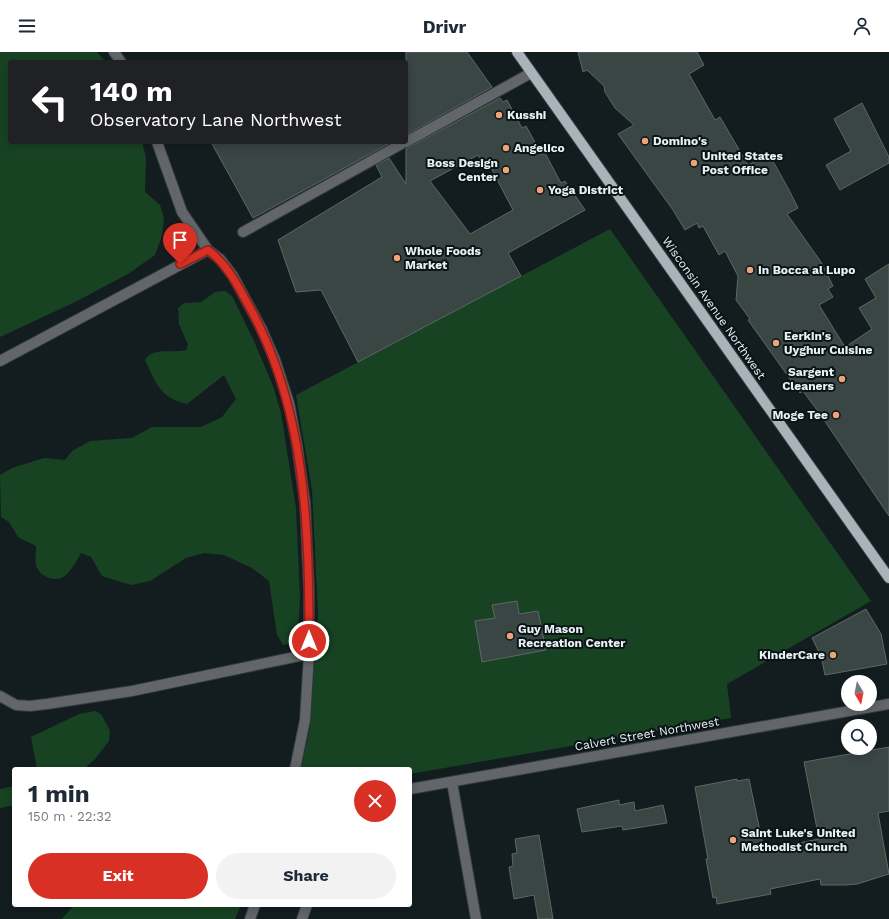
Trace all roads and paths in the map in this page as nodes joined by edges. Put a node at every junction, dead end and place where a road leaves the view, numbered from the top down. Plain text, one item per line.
1 (517, 52) edge
2 (531, 72) junction
3 (408, 141) edge
4 (159, 144) edge
5 (402, 144) edge
6 (243, 232) dead end
7 (208, 250) junction
8 (0, 361) edge
9 (889, 578) edge
10 (309, 654) junction
11 (0, 696) edge
12 (889, 704) edge
13 (295, 767) edge
14 (452, 782) junction
15 (412, 789) edge
16 (254, 907) edge
17 (306, 907) edge
18 (250, 919) edge
19 (302, 919) edge
20 (476, 919) edge

1 - 2 main road, Wisconsin Avenue Northwest
2 - 3 street
2 - 9 main road, Wisconsin Avenue Northwest
4 - 7 street
5 - 6 street
7 - 8 street
7 - 10 street
10 - 11 street
10 - 13 street
12 - 14 street, Calvert Street Northwest
14 - 15 street, Calvert Street Northwest
14 - 20 street
16 - 18 street
17 - 19 street

